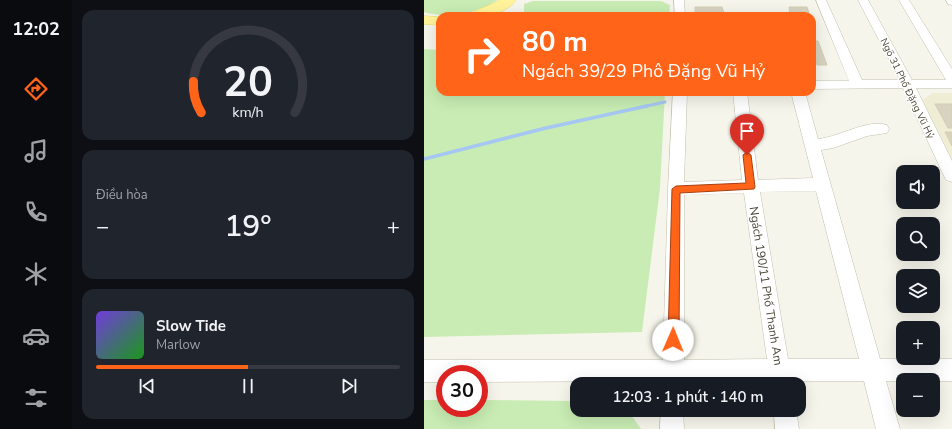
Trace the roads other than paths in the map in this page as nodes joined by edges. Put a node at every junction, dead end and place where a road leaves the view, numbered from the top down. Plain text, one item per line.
1 (509, 0) edge
2 (680, 0) edge
3 (821, 0) edge
4 (863, 0) edge
5 (904, 0) edge
6 (487, 12) edge
7 (680, 12) edge
8 (424, 20) edge
9 (436, 21) edge
10 (952, 79) edge
11 (857, 84) junction
12 (908, 84) junction
13 (952, 84) edge
14 (816, 85) edge
15 (680, 96) edge
16 (740, 96) edge
17 (799, 96) edge
18 (882, 129) dead end
19 (812, 145) junction
20 (952, 176) edge
21 (822, 184) junction
22 (751, 187) junction
23 (676, 189) junction
24 (872, 370) junction
25 (952, 370) edge
26 (424, 371) edge
27 (673, 377) edge
28 (780, 377) edge
29 (672, 417) edge
30 (786, 417) edge
31 (672, 429) edge
32 (787, 429) edge
33 (888, 429) edge

1 - 6 main road
2 - 7 street
3 - 11 street
4 - 12 street, Ngõ 31 Phố Đặng Vũ Hỷ
5 - 10 street
8 - 9 main road
11 - 12 street
11 - 14 street
12 - 13 street
12 - 20 street, Ngõ 31 Phố Đặng Vũ Hỷ
15 - 23 street
16 - 22 street, Ngách 190/11 Phố Thanh Am
17 - 19 street
18 - 19 street
19 - 21 street
21 - 22 street
21 - 24 street
22 - 23 street
22 - 28 street, Ngách 190/11 Phố Thanh Am
23 - 27 street
24 - 25 street
24 - 28 street
24 - 33 street
26 - 27 street
29 - 31 street
30 - 32 street

